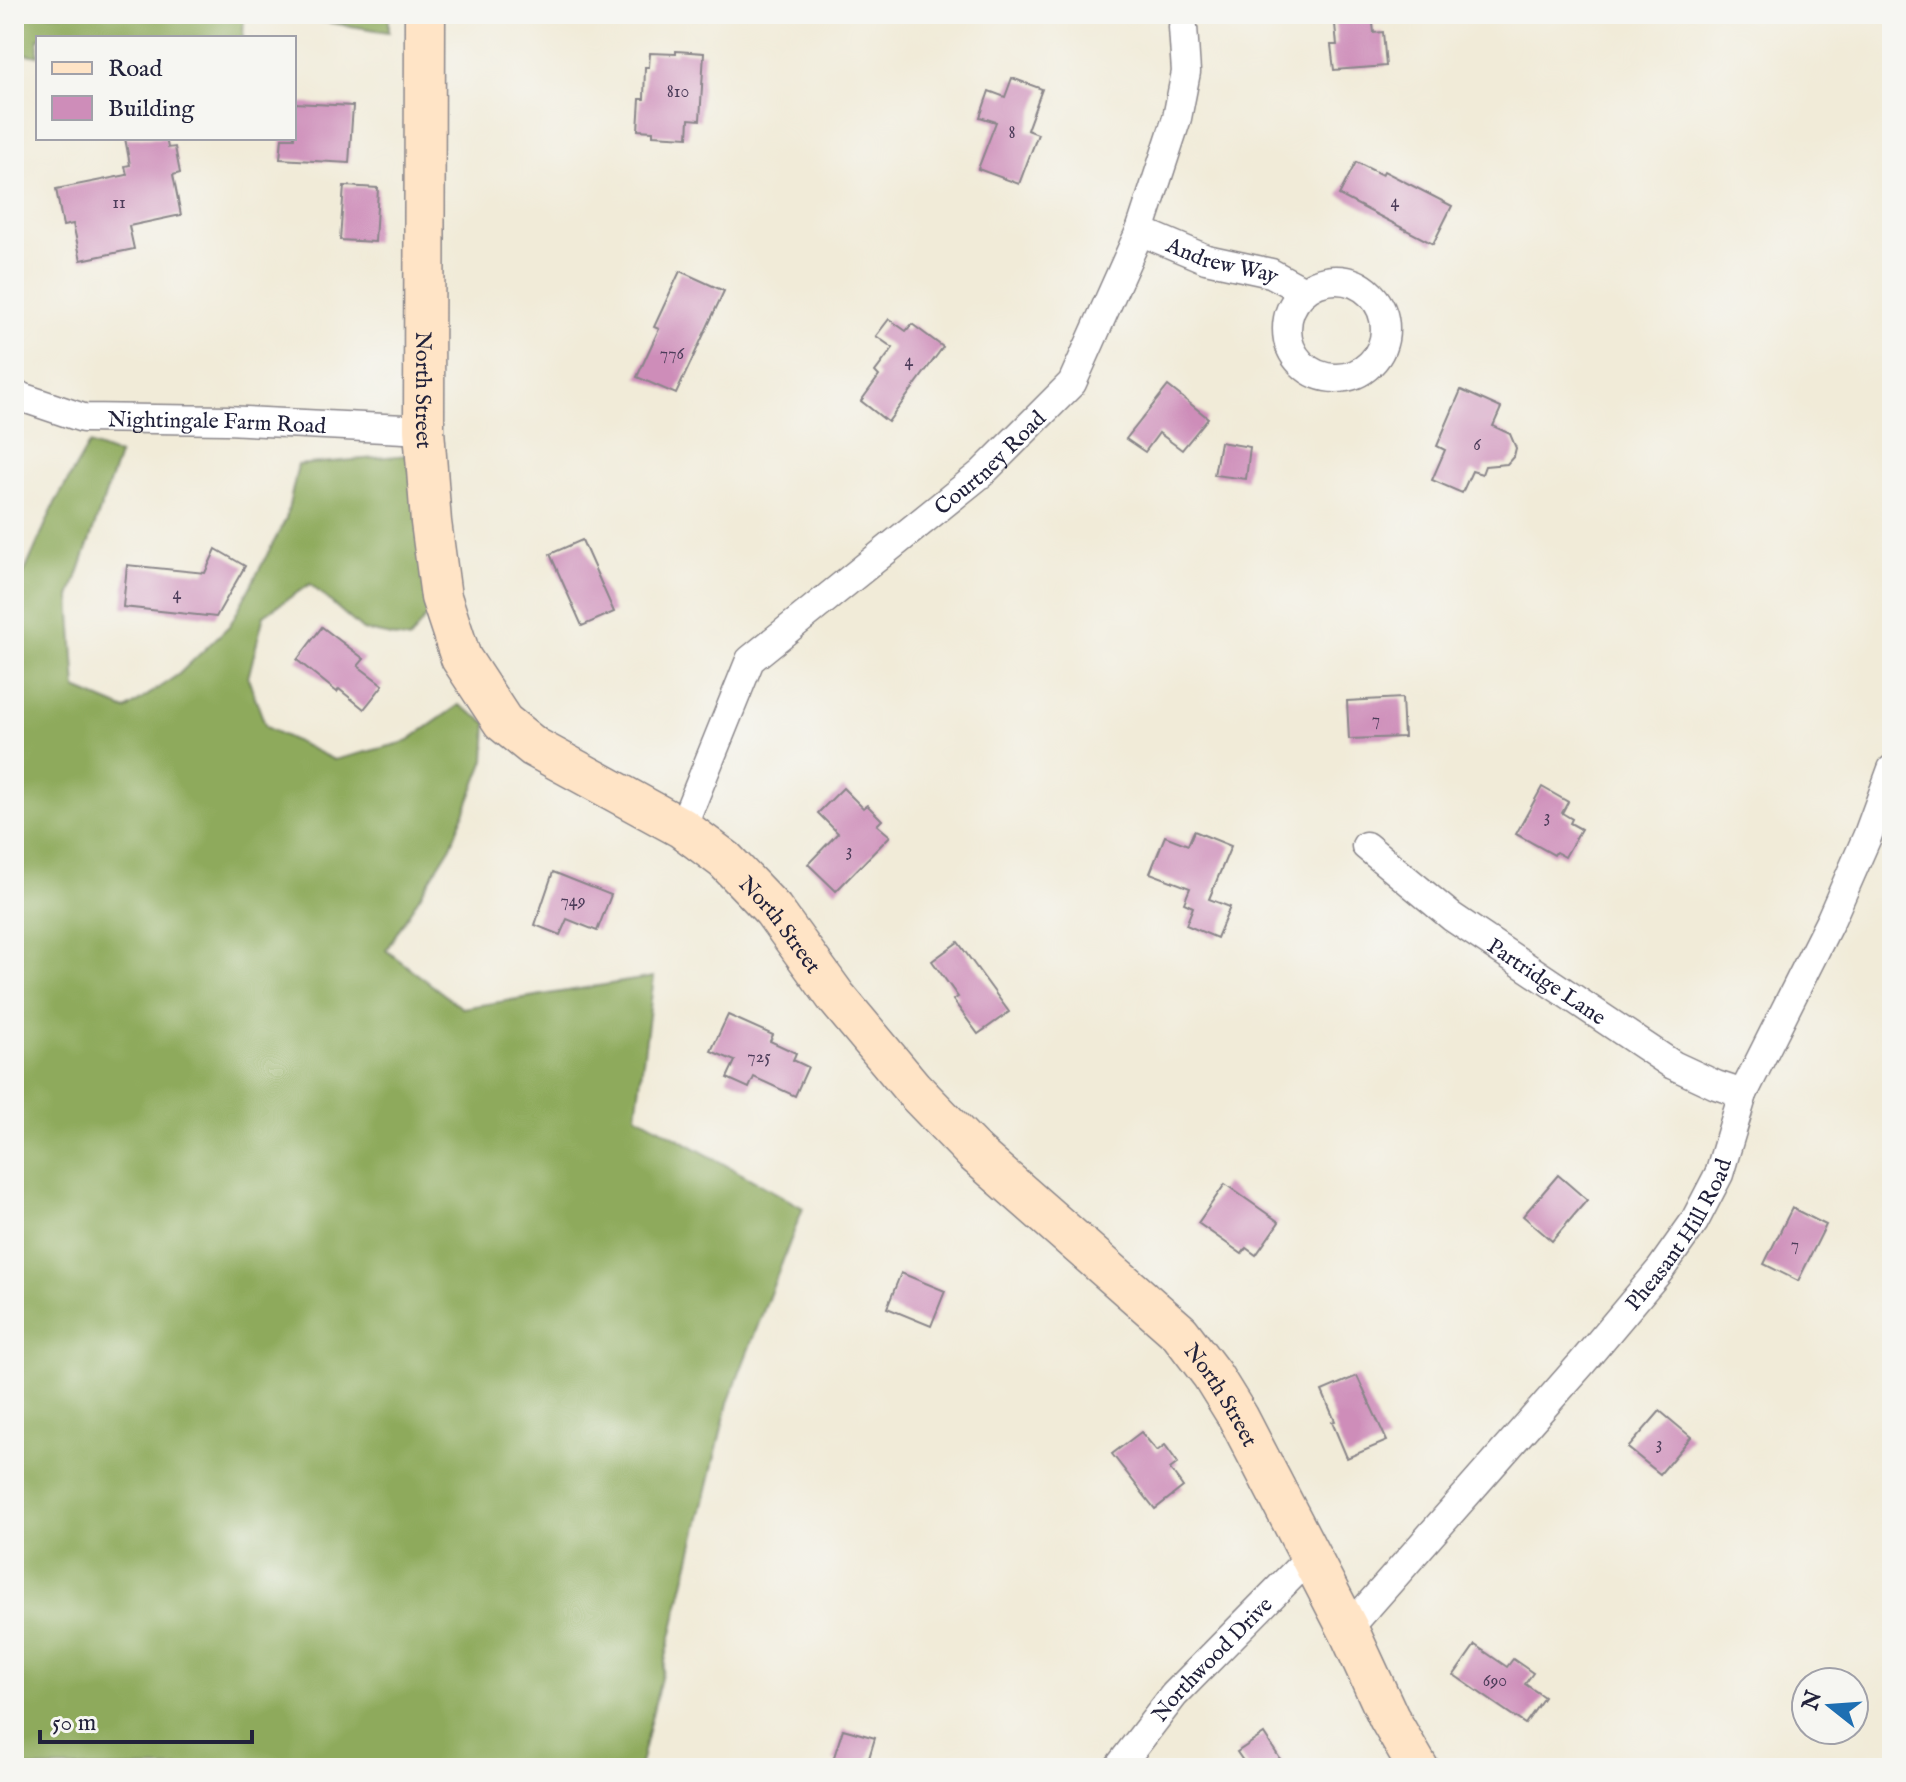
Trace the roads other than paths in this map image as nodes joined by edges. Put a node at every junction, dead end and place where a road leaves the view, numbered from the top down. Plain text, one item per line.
1 (425, 14) edge
2 (1183, 27) dead end
3 (1140, 231) junction
4 (1304, 291) dead end
5 (14, 392) edge
6 (424, 430) junction
7 (1892, 769) edge
8 (682, 828) junction
9 (1366, 846) dead end
10 (1743, 1094) junction
11 (1311, 1556) junction
12 (1348, 1629) junction
13 (1118, 1768) edge
14 (1418, 1768) edge

1 - 6 street, North Street
2 - 3 street, Courtney Road
3 - 4 street, Andrew Way
3 - 8 street, Courtney Road
5 - 6 street, Nightingale Farm Road
6 - 8 street, North Street
7 - 10 street, Pheasant Hill Road
8 - 11 street, North Street
9 - 10 street, Partridge Lane
10 - 12 street, Pheasant Hill Road
11 - 12 street, North Street
11 - 13 street, Northwood Drive
12 - 14 street, North Street

